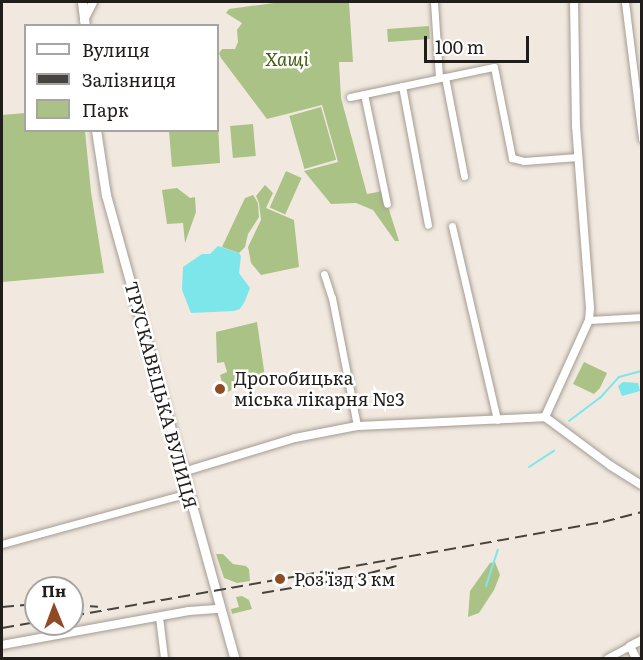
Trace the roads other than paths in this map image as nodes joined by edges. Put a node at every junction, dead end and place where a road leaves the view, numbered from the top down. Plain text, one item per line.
1 (82, 2) edge
2 (93, 2) edge
3 (434, 2) edge
4 (574, 2) edge
5 (625, 2) edge
6 (85, 23) edge
7 (442, 78) junction
8 (402, 86) junction
9 (364, 94) junction
10 (350, 97) dead end
11 (96, 132) edge
12 (642, 139) edge
13 (578, 156) junction
14 (464, 176) dead end
15 (387, 204) dead end
16 (428, 225) dead end
17 (452, 226) dead end
18 (324, 274) dead end
19 (642, 317) edge
20 (589, 320) junction
21 (545, 417) junction
22 (497, 420) junction
23 (357, 426) junction
24 (183, 472) junction
25 (642, 485) edge
26 (189, 493) junction
27 (2, 544) edge
28 (220, 609) junction
29 (159, 617) junction
30 (642, 640) edge
31 (2, 645) edge
32 (630, 646) junction
33 (164, 658) edge
34 (234, 658) edge
35 (607, 658) edge
36 (636, 658) edge

1 - 6 main road
2 - 6 street
3 - 7 street
4 - 13 street
5 - 12 street
7 - 8 street
7 - 13 street
7 - 14 street
8 - 9 street
8 - 16 street
9 - 10 street
9 - 15 street
11 - 24 main road, ТРУСКАВЕЦЬКА ВУЛИЦЯ
13 - 20 street
17 - 22 street
18 - 23 street
19 - 20 street
20 - 21 street
21 - 22 street
21 - 25 street
22 - 23 street
23 - 24 street
24 - 26 main road, ТРУСКАВЕЦЬКА ВУЛИЦЯ
26 - 27 street
26 - 28 main road, ТРУСКАВЕЦЬКА ВУЛИЦЯ
28 - 29 street
28 - 34 main road, ТРУСКАВЕЦЬКА ВУЛИЦЯ
29 - 31 street
29 - 33 street
30 - 32 street
32 - 35 street
32 - 36 street

